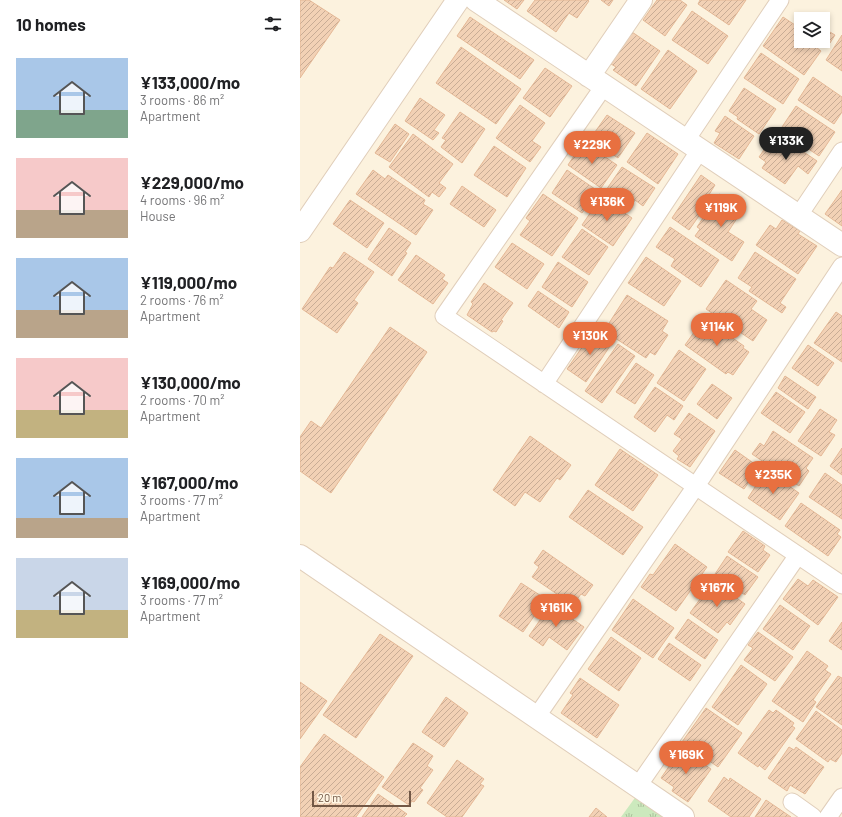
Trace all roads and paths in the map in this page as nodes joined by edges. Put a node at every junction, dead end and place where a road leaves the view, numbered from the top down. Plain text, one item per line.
1 (458, 0) edge
2 (476, 0) edge
3 (640, 0) edge
4 (780, 0) edge
5 (596, 81) junction
6 (693, 145) junction
7 (842, 150) edge
8 (798, 215) junction
9 (300, 231) edge
10 (842, 245) edge
11 (842, 266) edge
12 (544, 384) junction
13 (696, 486) junction
14 (798, 555) junction
15 (300, 556) edge
16 (842, 585) edge
17 (537, 716) junction
18 (638, 786) junction
19 (842, 797) edge
20 (792, 802) dead end
21 (683, 817) edge
22 (814, 817) edge
23 (828, 817) edge

1 - 9 street
2 - 5 street
3 - 5 street
4 - 6 lane
5 - 6 street
5 - 12 lane
6 - 8 street
6 - 12 lane
7 - 8 lane
8 - 10 street
11 - 13 lane
12 - 13 lane
13 - 14 lane
13 - 17 lane
14 - 16 lane
14 - 18 lane
15 - 17 street
17 - 18 street
18 - 21 street
19 - 23 lane
20 - 22 lane

